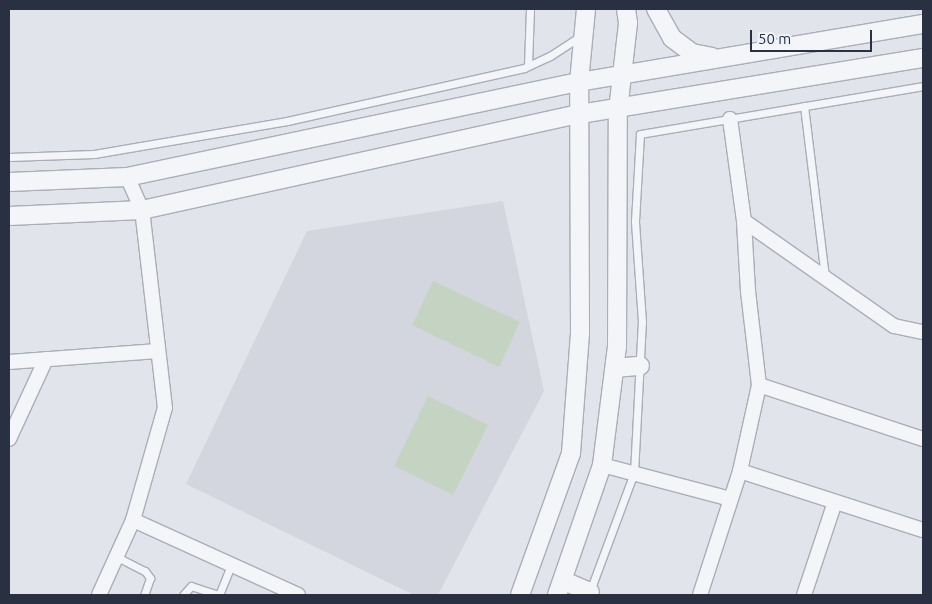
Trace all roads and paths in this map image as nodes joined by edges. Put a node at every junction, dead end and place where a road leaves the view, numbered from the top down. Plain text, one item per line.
1 (530, 9) edge
2 (656, 9) edge
3 (630, 14) edge
4 (583, 17) edge
5 (923, 24) edge
6 (723, 59) junction
7 (923, 60) edge
8 (528, 66) junction
9 (621, 77) junction
10 (579, 82) junction
11 (923, 86) edge
12 (804, 106) junction
13 (618, 110) junction
14 (580, 114) junction
15 (730, 119) junction
16 (9, 157) edge
17 (127, 178) junction
18 (9, 182) edge
19 (142, 210) junction
20 (9, 216) edge
21 (744, 221) junction
22 (825, 278) junction
23 (923, 332) edge
24 (158, 351) junction
25 (46, 359) junction
26 (9, 362) edge
27 (640, 366) junction
28 (615, 368) junction
29 (760, 385) junction
30 (9, 439) edge
31 (923, 439) edge
32 (602, 465) junction
33 (740, 471) junction
34 (634, 474) junction
35 (731, 499) junction
36 (836, 502) junction
37 (133, 520) junction
38 (923, 530) edge
39 (117, 557) junction
40 (231, 565) junction
41 (561, 588) edge
42 (589, 594) edge
43 (99, 595) edge
44 (144, 595) edge
45 (183, 595) edge
46 (298, 595) edge
47 (520, 595) edge
48 (700, 595) edge
49 (804, 595) edge

1 - 8 lane
2 - 6 street
3 - 9 street
4 - 8 lane
4 - 10 street
5 - 6 street
6 - 9 street
7 - 13 street
8 - 16 lane
9 - 10 street
9 - 13 street
10 - 14 street
10 - 17 street
11 - 12 lane
12 - 15 lane
12 - 22 lane
13 - 14 street
13 - 28 street
14 - 19 street
14 - 47 street
15 - 21 street
15 - 27 lane
17 - 18 street
17 - 19 street
19 - 20 street
19 - 24 street
21 - 22 street
21 - 29 street
22 - 23 street
24 - 25 street
24 - 37 street
25 - 26 street
25 - 30 street
27 - 28 street
27 - 34 lane
28 - 32 street
29 - 31 street
29 - 33 street
32 - 34 street
32 - 41 street
33 - 35 street
33 - 36 street
34 - 35 street
34 - 42 lane
35 - 48 street
36 - 38 street
36 - 49 street
37 - 39 street
37 - 40 street
39 - 43 street
39 - 44 lane
40 - 45 lane
40 - 46 street
41 - 42 street

